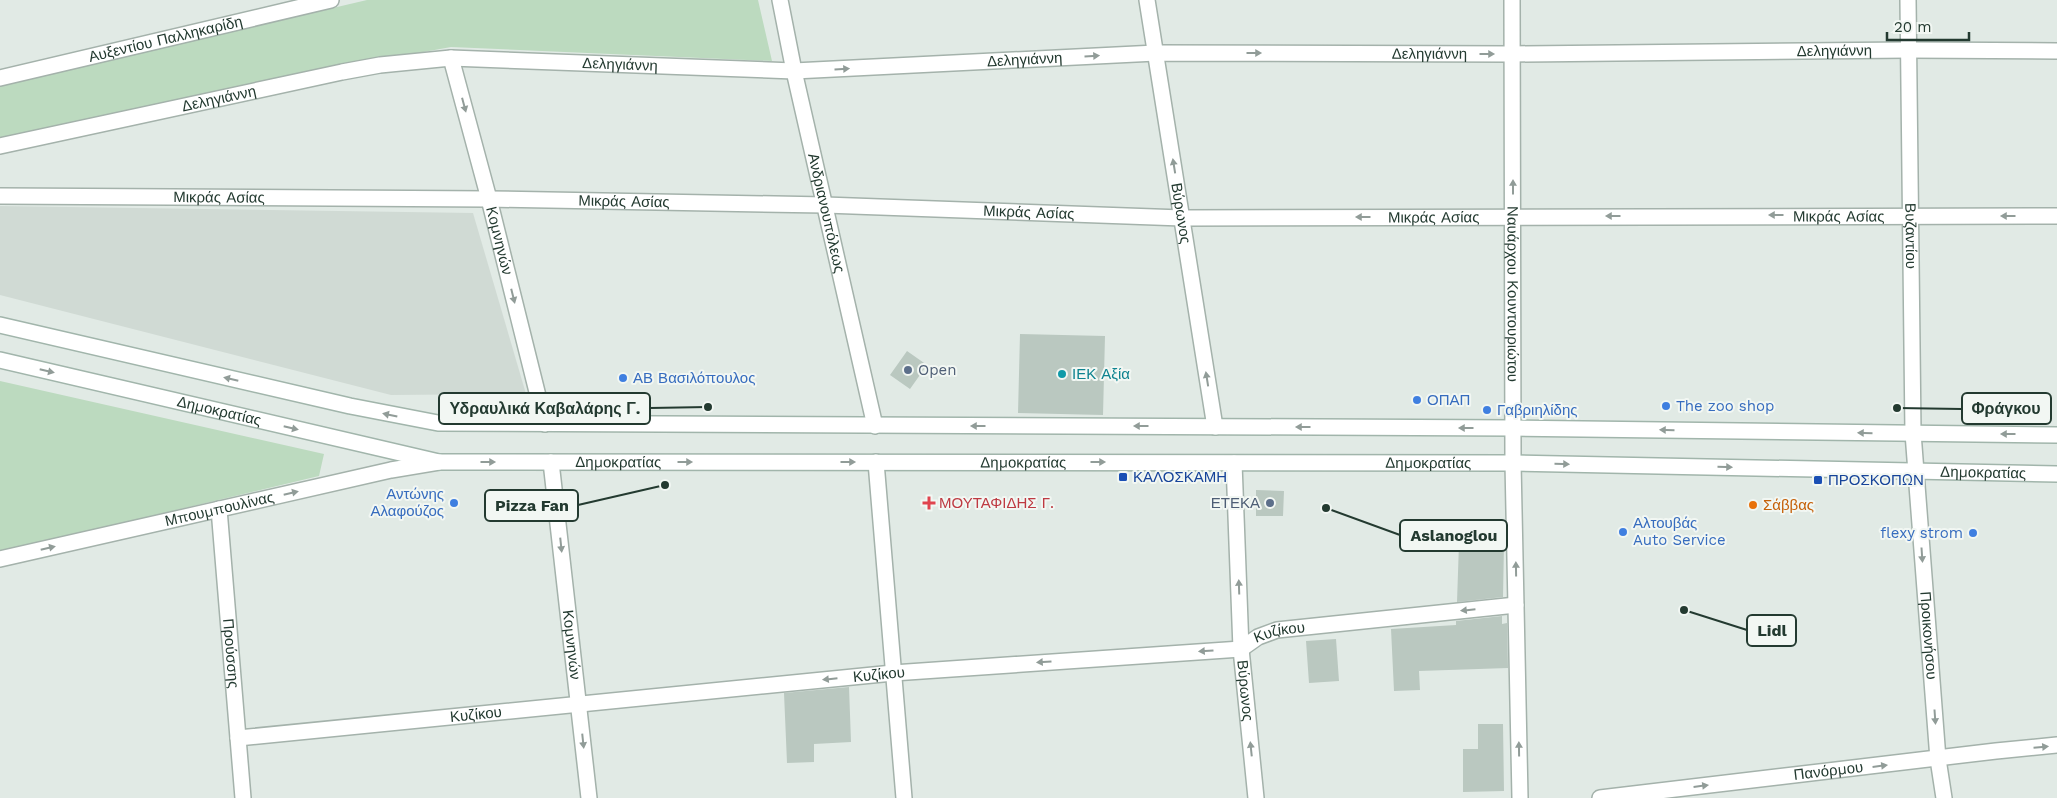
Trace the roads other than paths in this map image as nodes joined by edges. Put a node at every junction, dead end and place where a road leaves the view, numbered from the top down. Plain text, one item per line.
1 (331, 0) edge
2 (780, 0) edge
3 (1148, 0) edge
4 (1512, 0) edge
5 (1908, 0) edge
6 (1909, 50) junction
7 (2057, 51) edge
8 (1156, 53) junction
9 (1513, 54) junction
10 (451, 58) junction
11 (794, 71) junction
12 (0, 78) edge
13 (0, 146) edge
14 (0, 196) edge
15 (489, 199) junction
16 (825, 205) junction
17 (1911, 215) junction
18 (1513, 216) junction
19 (2057, 216) edge
20 (1182, 218) junction
21 (0, 325) edge
22 (0, 360) edge
23 (545, 424) junction
24 (875, 426) junction
25 (1215, 427) junction
26 (1514, 428) junction
27 (1913, 433) junction
28 (2057, 435) edge
29 (439, 462) junction
30 (551, 462) junction
31 (876, 462) junction
32 (1234, 463) junction
33 (1513, 463) junction
34 (1916, 472) junction
35 (2057, 474) edge
36 (219, 509) junction
37 (0, 559) edge
38 (1516, 605) junction
39 (1241, 649) junction
40 (893, 673) junction
41 (579, 704) junction
42 (238, 738) junction
43 (2057, 745) edge
44 (1938, 759) junction
45 (243, 798) edge
46 (589, 798) edge
47 (904, 798) edge
48 (1256, 798) edge
49 (1520, 798) edge
50 (1600, 798) edge
51 (1944, 798) edge

1 - 12 street, Αυξεντίου Παλληκαρίδη
2 - 11 street, Ανδριανουπόλεως
3 - 8 street, Βύρωνος
4 - 9 street, Ναυάρχου Κουντουριώτου
5 - 6 street, Βυζαντίου
6 - 7 street, Δεληγιάννη
6 - 9 street, Δεληγιάννη
6 - 17 street, Βυζαντίου
8 -> 9 street, Δεληγιάννη
11 -> 8 street, Δεληγιάννη
20 -> 8 street, Βύρωνος
18 -> 9 street, Ναυάρχου Κουντουριώτου
10 - 11 street, Δεληγιάννη
10 - 13 street, Δεληγιάννη
10 -> 15 street, Κομνηνών
11 - 16 street, Ανδριανουπόλεως
14 - 15 street, Μικράς Ασίας
15 - 16 street, Μικράς Ασίας
15 -> 23 street, Κομνηνών
16 - 20 street, Μικράς Ασίας
16 - 24 street, Ανδριανουπόλεως
17 -> 18 street, Μικράς Ασίας
19 -> 17 street, Μικράς Ασίας
17 - 27 street, Βυζαντίου
18 -> 20 street, Μικράς Ασίας
18 - 26 street, Ναυάρχου Κουντουριώτου
25 -> 20 street, Βύρωνος
23 -> 21 street
22 -> 29 street, Δημοκρατίας
23 - 24 street
25 -> 24 street
26 -> 25 street
27 -> 26 street
26 - 33 street, Ναυάρχου Κουντουριώτου
28 -> 27 street
27 - 34 street, Βυζαντίου
29 -> 30 street, Δημοκρατίας
36 -> 29 street, Μπουμπουλίνας
30 -> 31 street, Δημοκρατίας
30 -> 41 street, Κομνηνών
31 -> 32 street, Δημοκρατίας
31 - 40 street
32 - 33 street, Δημοκρατίας
39 -> 32 street, Βύρωνος
33 -> 34 street, Δημοκρατίας
38 -> 33 street, Ναυάρχου Κουντουριώτου
34 - 35 street, Δημοκρατίας
34 -> 44 street, Προικονήσου
37 -> 36 street, Μπουμπουλίνας
36 - 42 street, Προύσσης
38 -> 39 street, Κυζίκου
49 -> 38 street, Ναυάρχου Κουντουριώτου
39 -> 40 street, Κυζίκου
48 -> 39 street, Βύρωνος
40 -> 41 street, Κυζίκου
40 - 47 street
41 - 42 street, Κυζίκου
41 -> 46 street, Κομνηνών
42 - 45 street, Προύσσης
44 -> 43 street, Πανόρμου
50 -> 44 street, Πανόρμου
44 - 51 street, Προικονήσου

